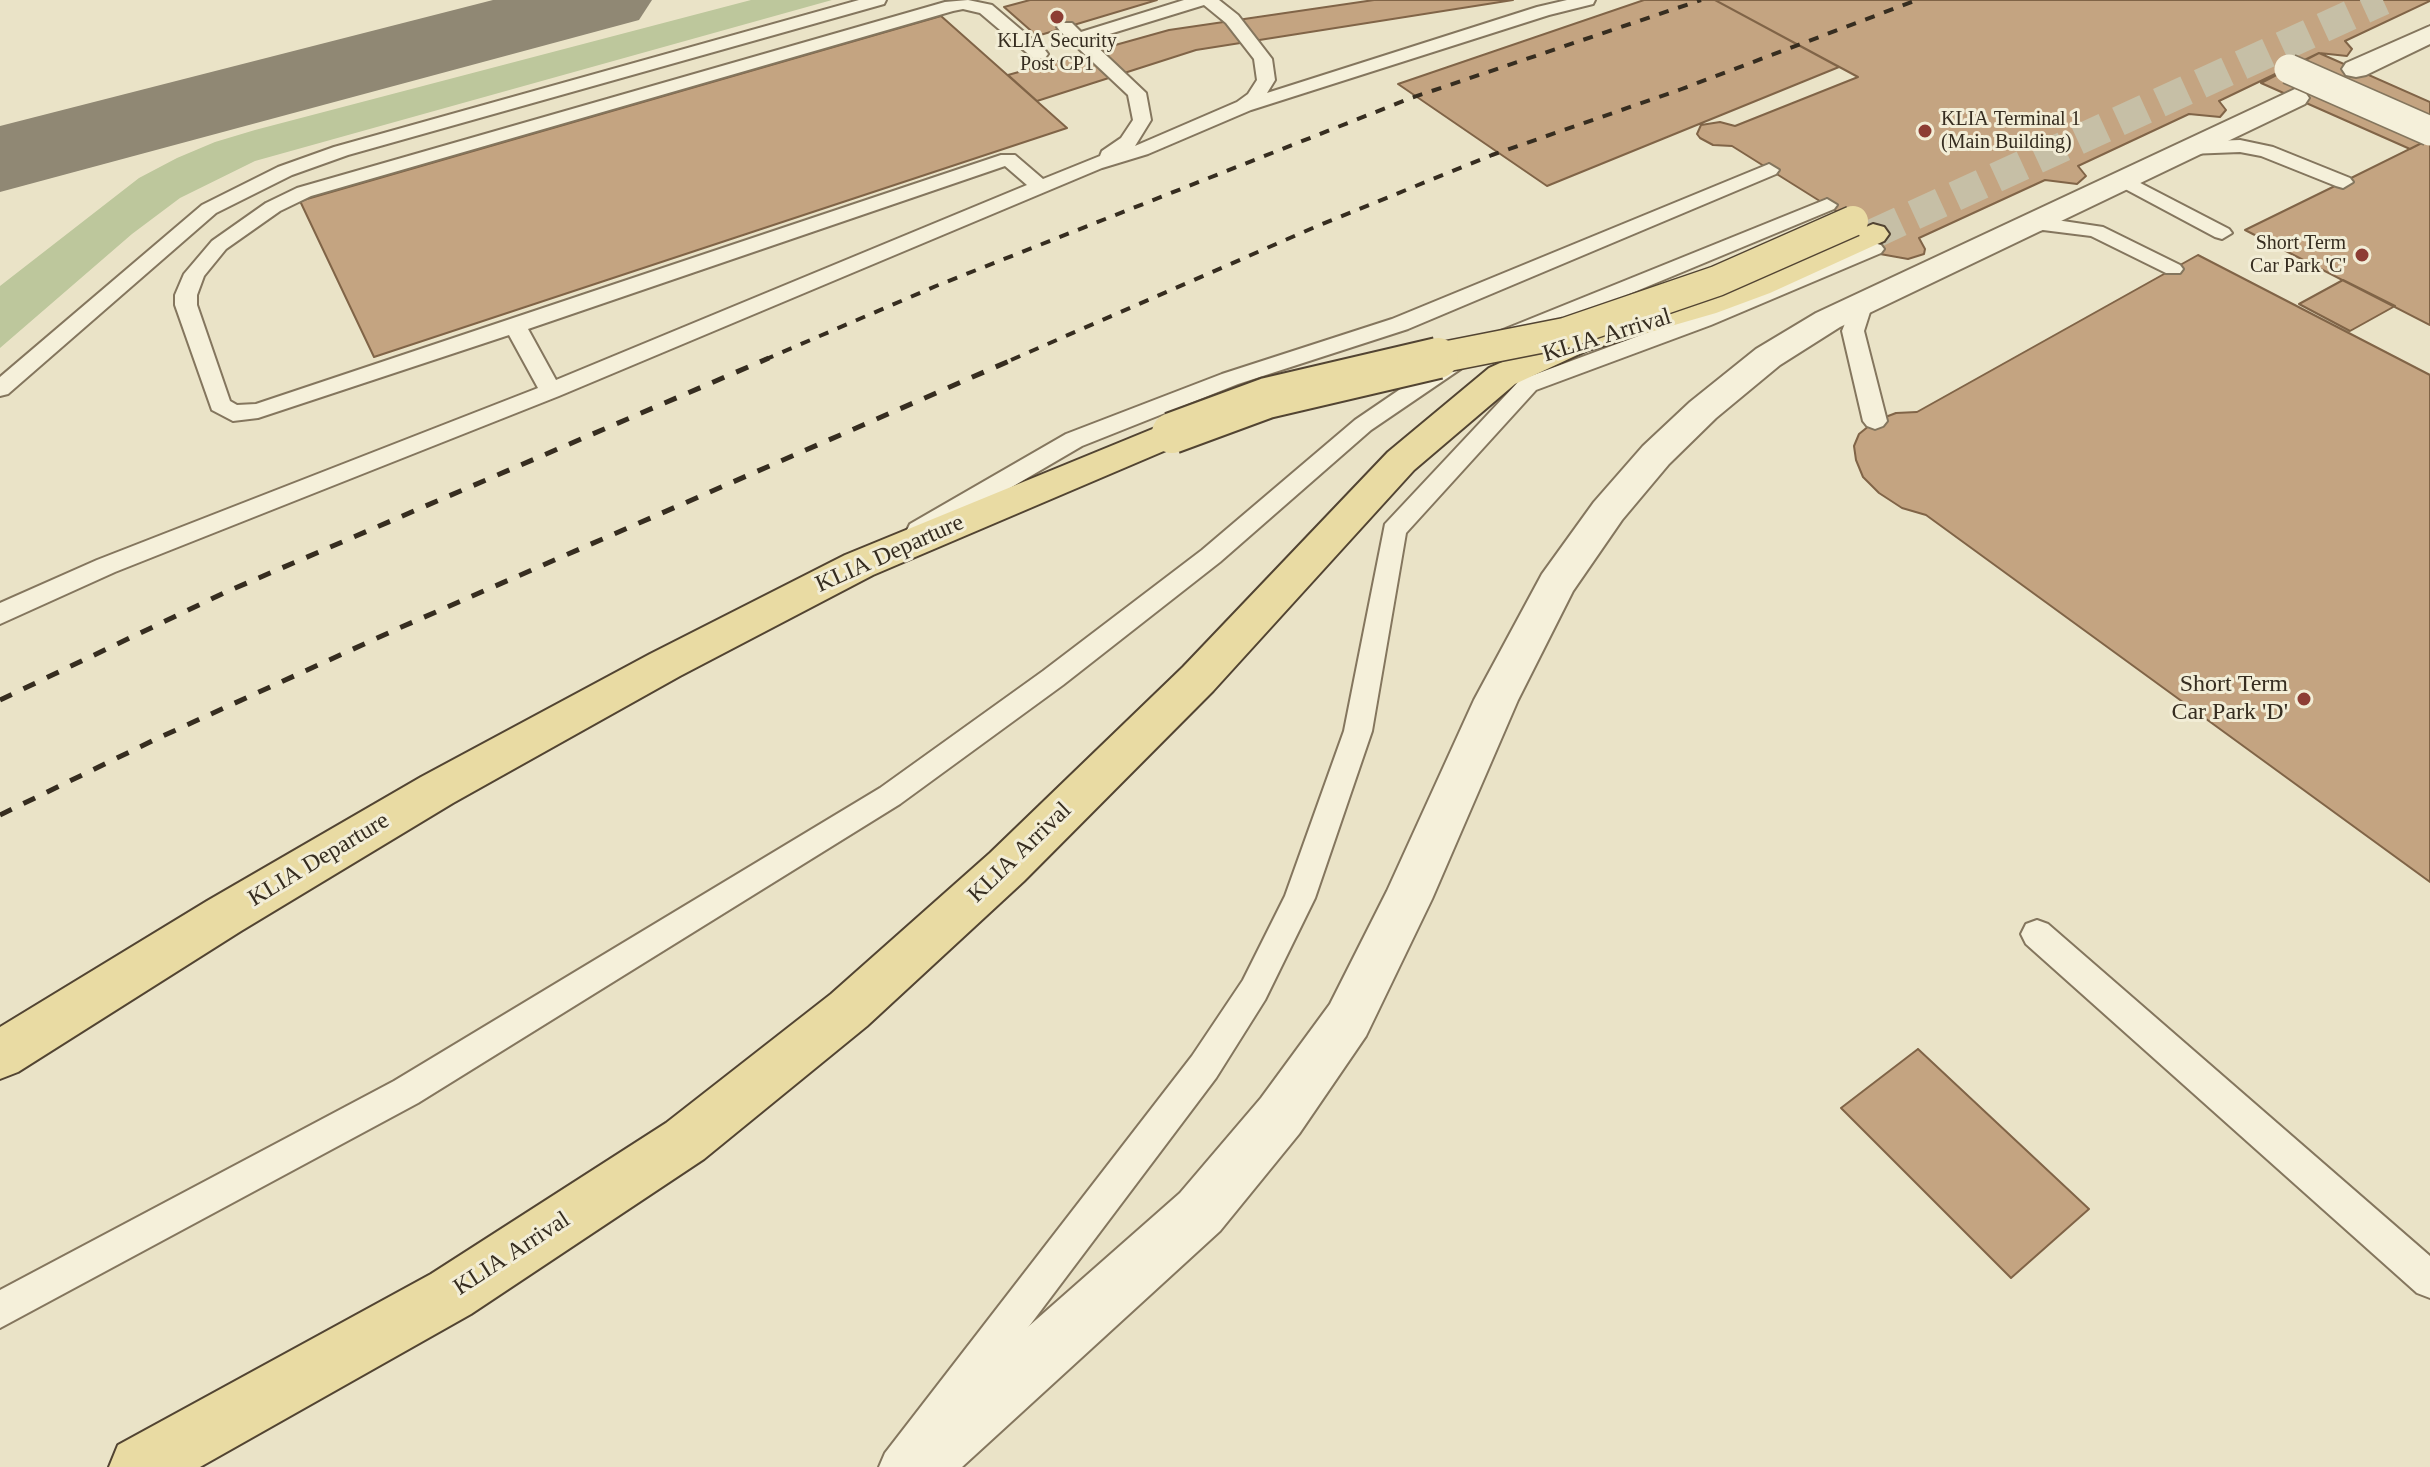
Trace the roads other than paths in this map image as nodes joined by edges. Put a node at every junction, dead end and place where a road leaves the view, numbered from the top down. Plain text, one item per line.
1 (878, 0) edge
2 (1202, 0) edge
3 (1209, 0) edge
4 (1587, 0) edge
5 (2430, 34) edge
6 (1039, 54) dead end
7 (2289, 69) dead end
8 (2356, 69) dead end
9 (2295, 98) dead end
10 (1244, 106) junction
11 (2430, 131) edge
12 (2189, 148) junction
13 (1095, 164) junction
14 (1769, 170) dead end
15 (2121, 179) junction
16 (2343, 182) dead end
17 (1041, 187) junction
18 (1857, 227) junction
19 (2017, 228) junction
20 (2222, 233) dead end
21 (2173, 269) dead end
22 (1872, 297) junction
23 (515, 326) junction
24 (0, 389) edge
25 (551, 391) junction
26 (1875, 421) dead end
27 (859, 565) junction
28 (0, 614) edge
29 (2037, 934) dead end
30 (0, 1055) edge
31 (2430, 1280) edge
32 (0, 1310) edge
33 (140, 1467) edge
34 (899, 1467) edge
35 (916, 1467) edge

1 - 24 lane
2 - 13 lane
3 - 10 lane
4 - 10 lane
5 - 8 street
6 - 23 lane
7 - 11 street, bridge
9 - 12 street
10 - 13 lane
12 - 15 street
12 - 16 lane
13 - 17 lane
14 - 27 lane
15 - 19 street
15 - 20 lane
17 - 23 lane
17 - 25 lane
18 - 27 main road, KLIA Departure, bridge
18 - 32 lane
18 - 33 main road, KLIA Arrival
18 - 34 lane
19 - 21 lane
19 - 22 street
22 - 26 lane
22 - 35 street
23 - 25 lane
25 - 28 lane
27 - 30 main road, KLIA Departure
29 - 31 lane

